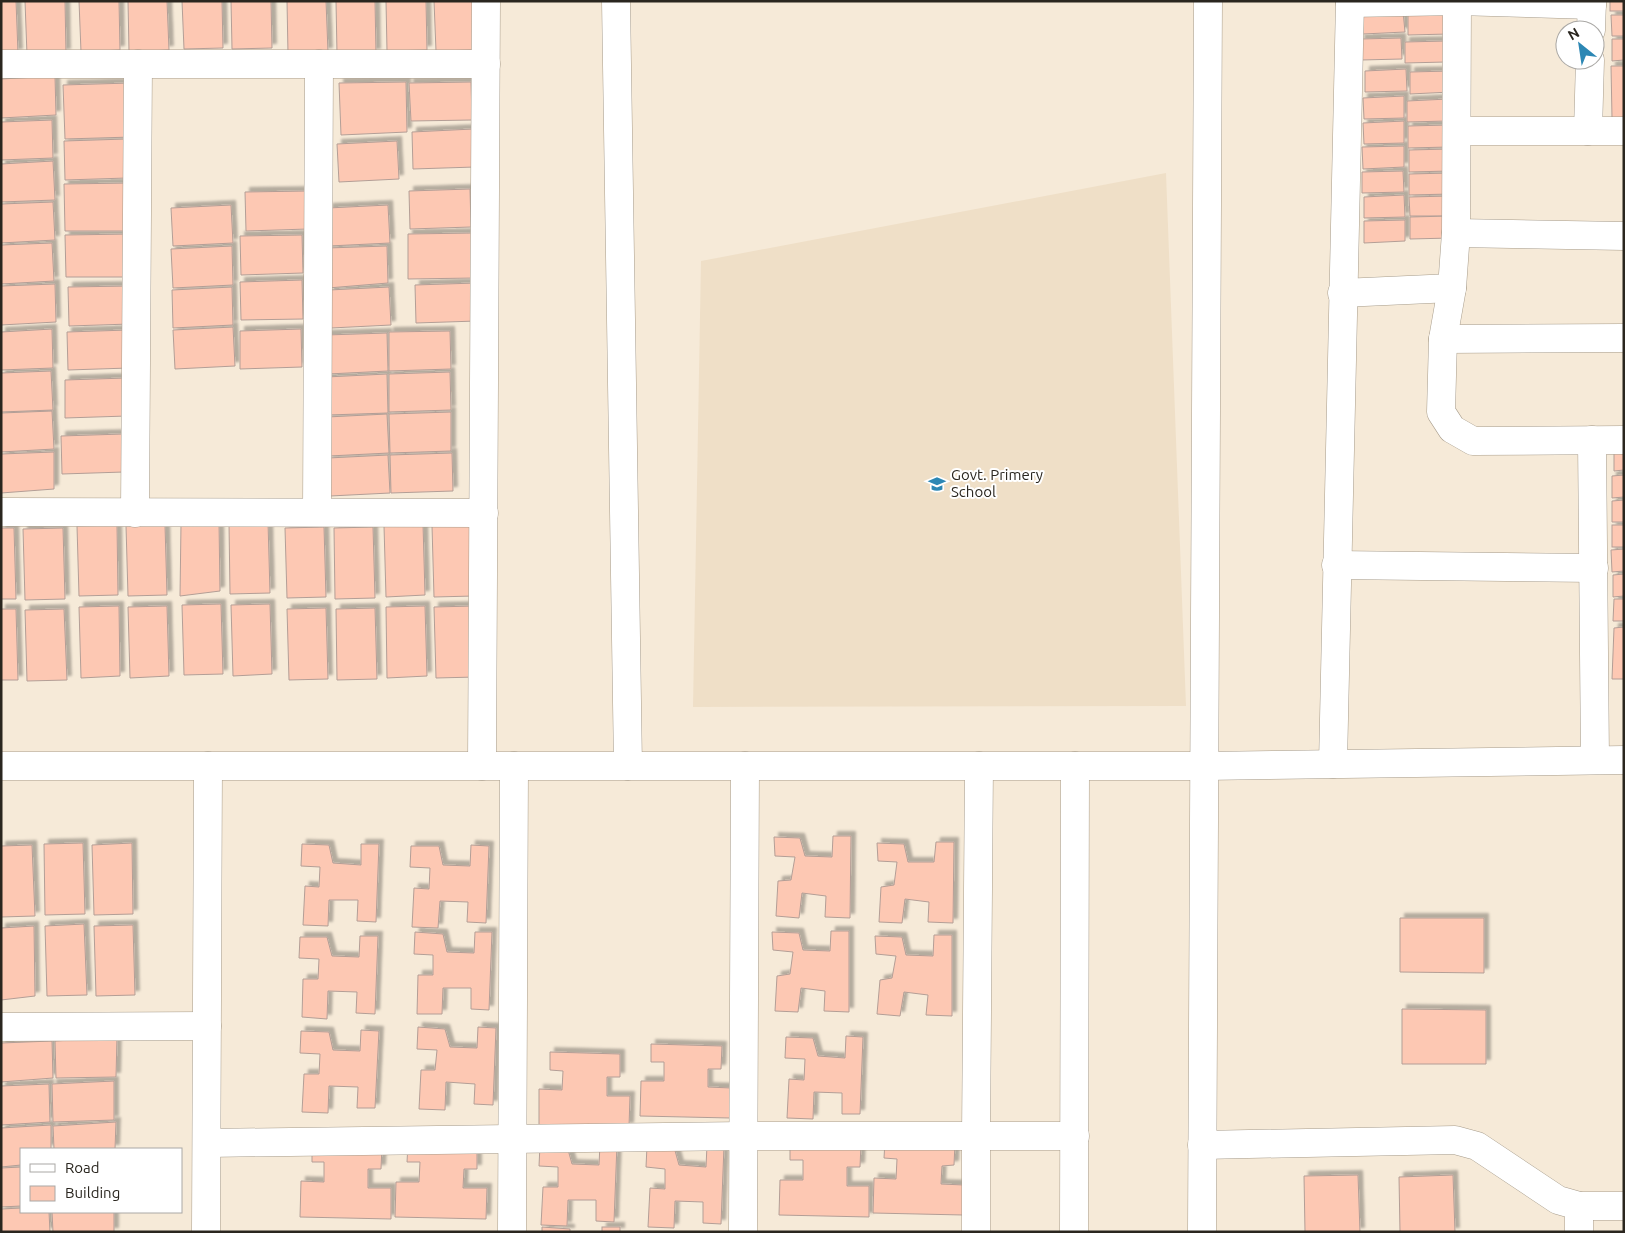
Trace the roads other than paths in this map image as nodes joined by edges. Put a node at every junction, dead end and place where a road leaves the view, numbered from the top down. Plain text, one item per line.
1 (486, 1) edge
2 (616, 1) edge
3 (1208, 1) edge
4 (1457, 1) edge
5 (1350, 2) edge
6 (1592, 12) edge
7 (1, 64) edge
8 (138, 64) junction
9 (319, 64) junction
10 (486, 64) junction
11 (1590, 70) edge
12 (1458, 131) junction
13 (1588, 131) junction
14 (1624, 131) edge
15 (1456, 233) junction
16 (1624, 236) edge
17 (1452, 288) junction
18 (1342, 293) junction
19 (1624, 338) edge
20 (1443, 339) junction
21 (1592, 440) junction
22 (1624, 440) edge
23 (1, 512) edge
24 (135, 512) junction
25 (317, 512) junction
26 (484, 512) junction
27 (1336, 565) junction
28 (1594, 568) junction
29 (1595, 760) junction
30 (1624, 760) edge
31 (1333, 764) junction
32 (1, 766) edge
33 (208, 766) junction
34 (482, 766) junction
35 (514, 766) junction
36 (628, 766) junction
37 (745, 766) junction
38 (979, 766) junction
39 (1075, 766) junction
40 (1205, 766) junction
41 (207, 1026) junction
42 (1, 1027) edge
43 (743, 1136) junction
44 (976, 1136) junction
45 (1074, 1136) junction
46 (513, 1139) junction
47 (207, 1143) junction
48 (1202, 1146) junction
49 (1624, 1206) edge
50 (1579, 1219) edge
51 (206, 1232) edge
52 (512, 1232) edge
53 (743, 1232) edge
54 (976, 1232) edge
55 (1074, 1232) edge
56 (1202, 1232) edge

1 - 10 street
2 - 36 street
3 - 40 street
4 - 5 street
4 - 6 street
4 - 12 street
5 - 18 street
7 - 8 street
8 - 9 street
8 - 24 street
9 - 10 street
9 - 25 street
10 - 26 street
11 - 13 street
12 - 13 street
12 - 15 street
13 - 14 street
15 - 16 street
15 - 17 street
17 - 18 street
17 - 20 street
18 - 27 street
19 - 20 street
20 - 21 street
21 - 22 street
21 - 28 street
23 - 24 street
24 - 25 street
25 - 26 street
26 - 34 street
27 - 28 street
27 - 31 street
28 - 29 street
29 - 30 street
29 - 31 street
31 - 40 street
32 - 33 street
33 - 34 street
33 - 41 street
34 - 35 street
35 - 36 street
35 - 46 street
36 - 37 street
37 - 38 street
37 - 43 street
38 - 39 street
38 - 44 street
39 - 40 street
39 - 45 street
40 - 48 street
41 - 42 street
41 - 47 street
43 - 44 street
43 - 46 street
43 - 53 street
44 - 45 street
44 - 54 street
45 - 55 street
46 - 47 street
46 - 52 street
47 - 51 street
48 - 50 street
48 - 56 street
49 - 50 street

